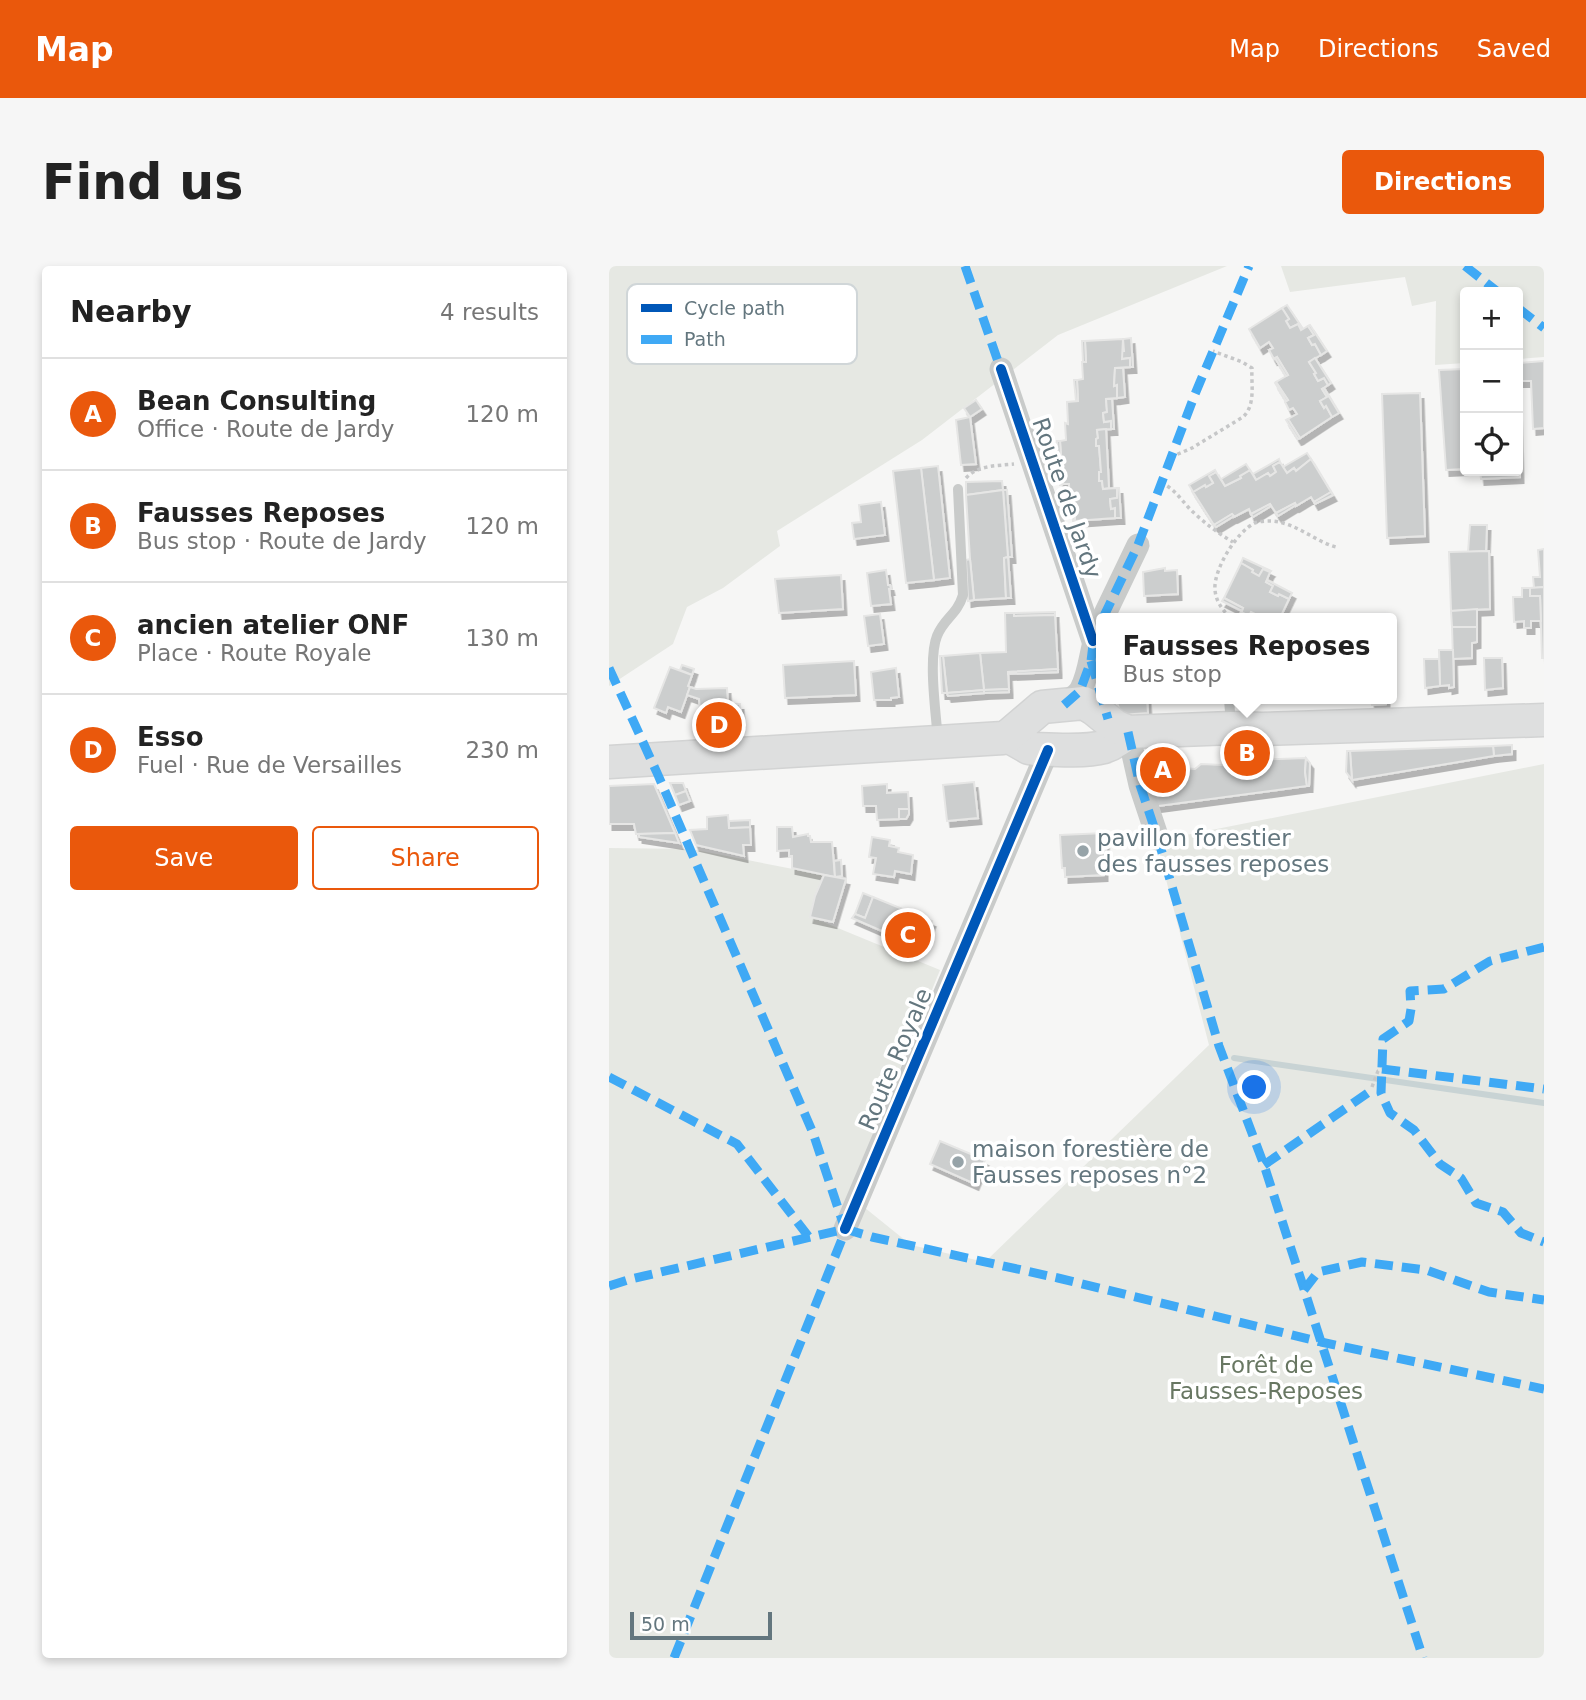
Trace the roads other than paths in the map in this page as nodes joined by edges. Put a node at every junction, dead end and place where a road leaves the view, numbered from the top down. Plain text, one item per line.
1 (1000, 369) dead end
2 (958, 489) road end
3 (1137, 545) dead end
4 (1107, 613) edge
5 (1096, 633) edge
6 (1096, 639) edge
7 (1113, 704) edge
8 (1064, 705) junction
9 (1230, 713) edge
10 (1544, 720) edge
11 (1118, 726) junction
12 (1008, 736) junction
13 (938, 742) junction
14 (1048, 750) junction
15 (609, 762) edge
16 (1158, 839) dead end
17 (845, 1229) dead end

1 - 5 street, Route de Jardy
2 - 13 lane
3 - 4 street
6 - 8 street
7 - 11 street, Route de Jardy
8 - 11 main road
8 - 12 main road
9 - 10 main road
9 - 11 main road
11 - 14 main road
11 - 16 street
12 - 13 main road
12 - 14 main road
13 - 15 main road
14 - 17 street, Route Royale

